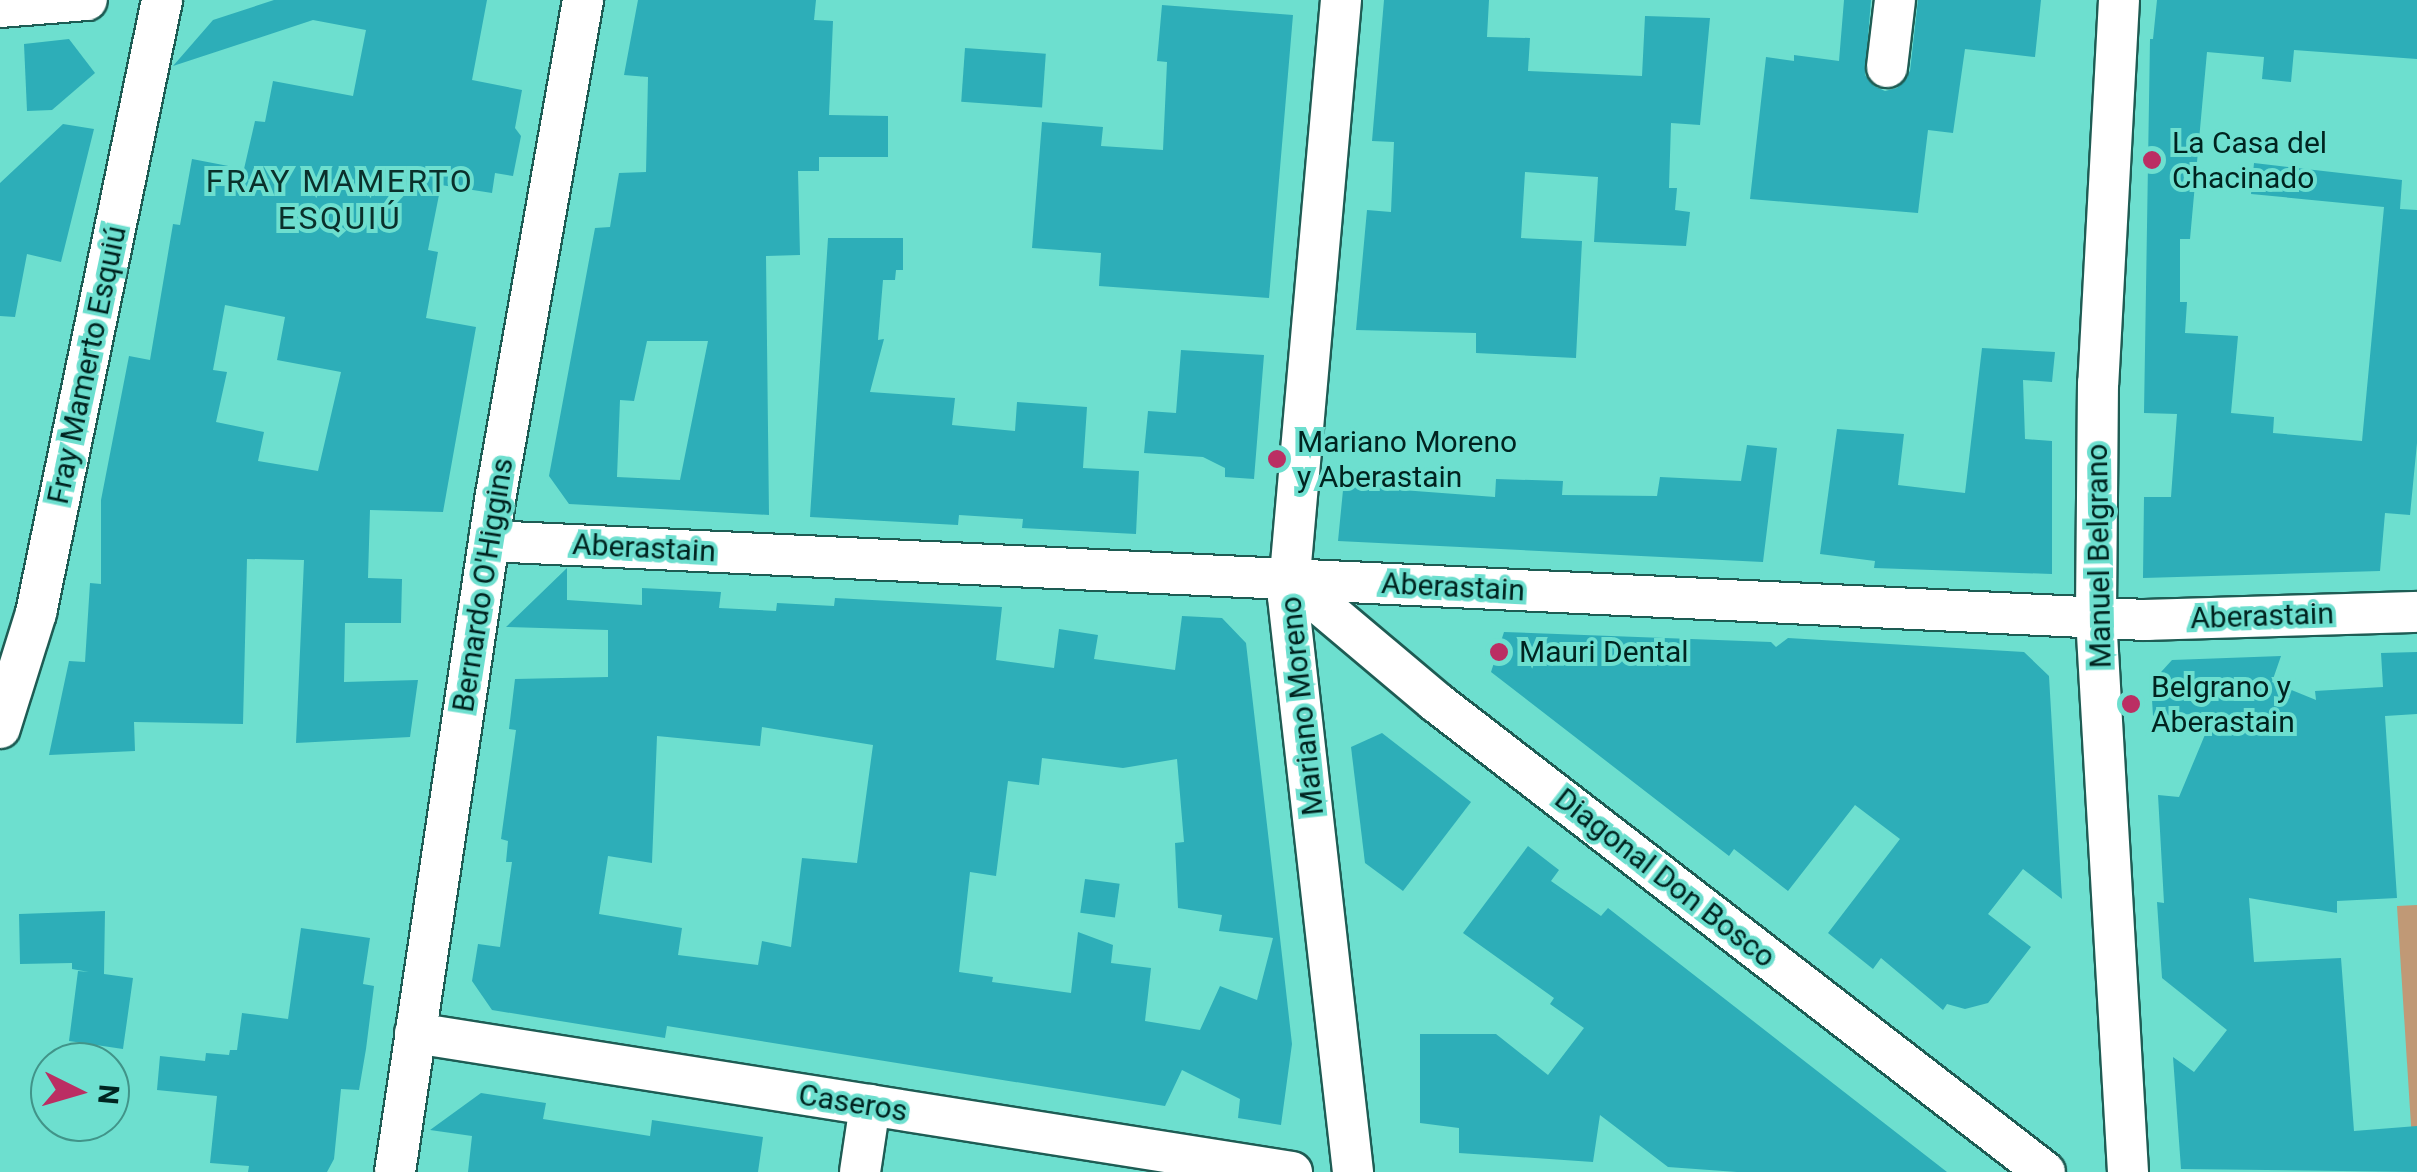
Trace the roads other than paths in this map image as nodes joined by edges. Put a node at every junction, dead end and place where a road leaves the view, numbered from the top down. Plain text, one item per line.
1 (87, 0) edge
2 (162, 0) edge
3 (583, 0) edge
4 (1341, 0) edge
5 (1896, 0) edge
6 (2120, 0) edge
7 (0, 7) edge
8 (1887, 67) dead end
9 (489, 541) junction
10 (1290, 579) junction
11 (2417, 612) edge
12 (2096, 618) junction
13 (0, 728) edge
14 (415, 1033) junction
15 (870, 1105) junction
16 (1977, 1118) junction
17 (396, 1172) edge
18 (860, 1172) edge
19 (1292, 1172) edge
20 (1354, 1172) edge
21 (1986, 1172) edge
22 (2045, 1172) edge
23 (2128, 1172) edge

1 - 7 street
2 - 13 street, Fray Mamerto Esquiú
3 - 9 street, Bernardo O'Higgins
4 - 10 street, Mariano Moreno
5 - 8 street
6 - 12 street, Manuel Belgrano
9 - 10 street, Aberastain
9 - 14 street, Bernardo O'Higgins
10 - 12 street, Aberastain
10 - 16 street, Diagonal Don Bosco
10 - 20 street, Mariano Moreno
11 - 12 street, Aberastain
12 - 23 street, Manuel Belgrano
14 - 15 street, Caseros
14 - 17 street, Bernardo O'Higgins
15 - 18 street
15 - 19 street, Caseros
16 - 21 street
16 - 22 street, Diagonal Don Bosco

